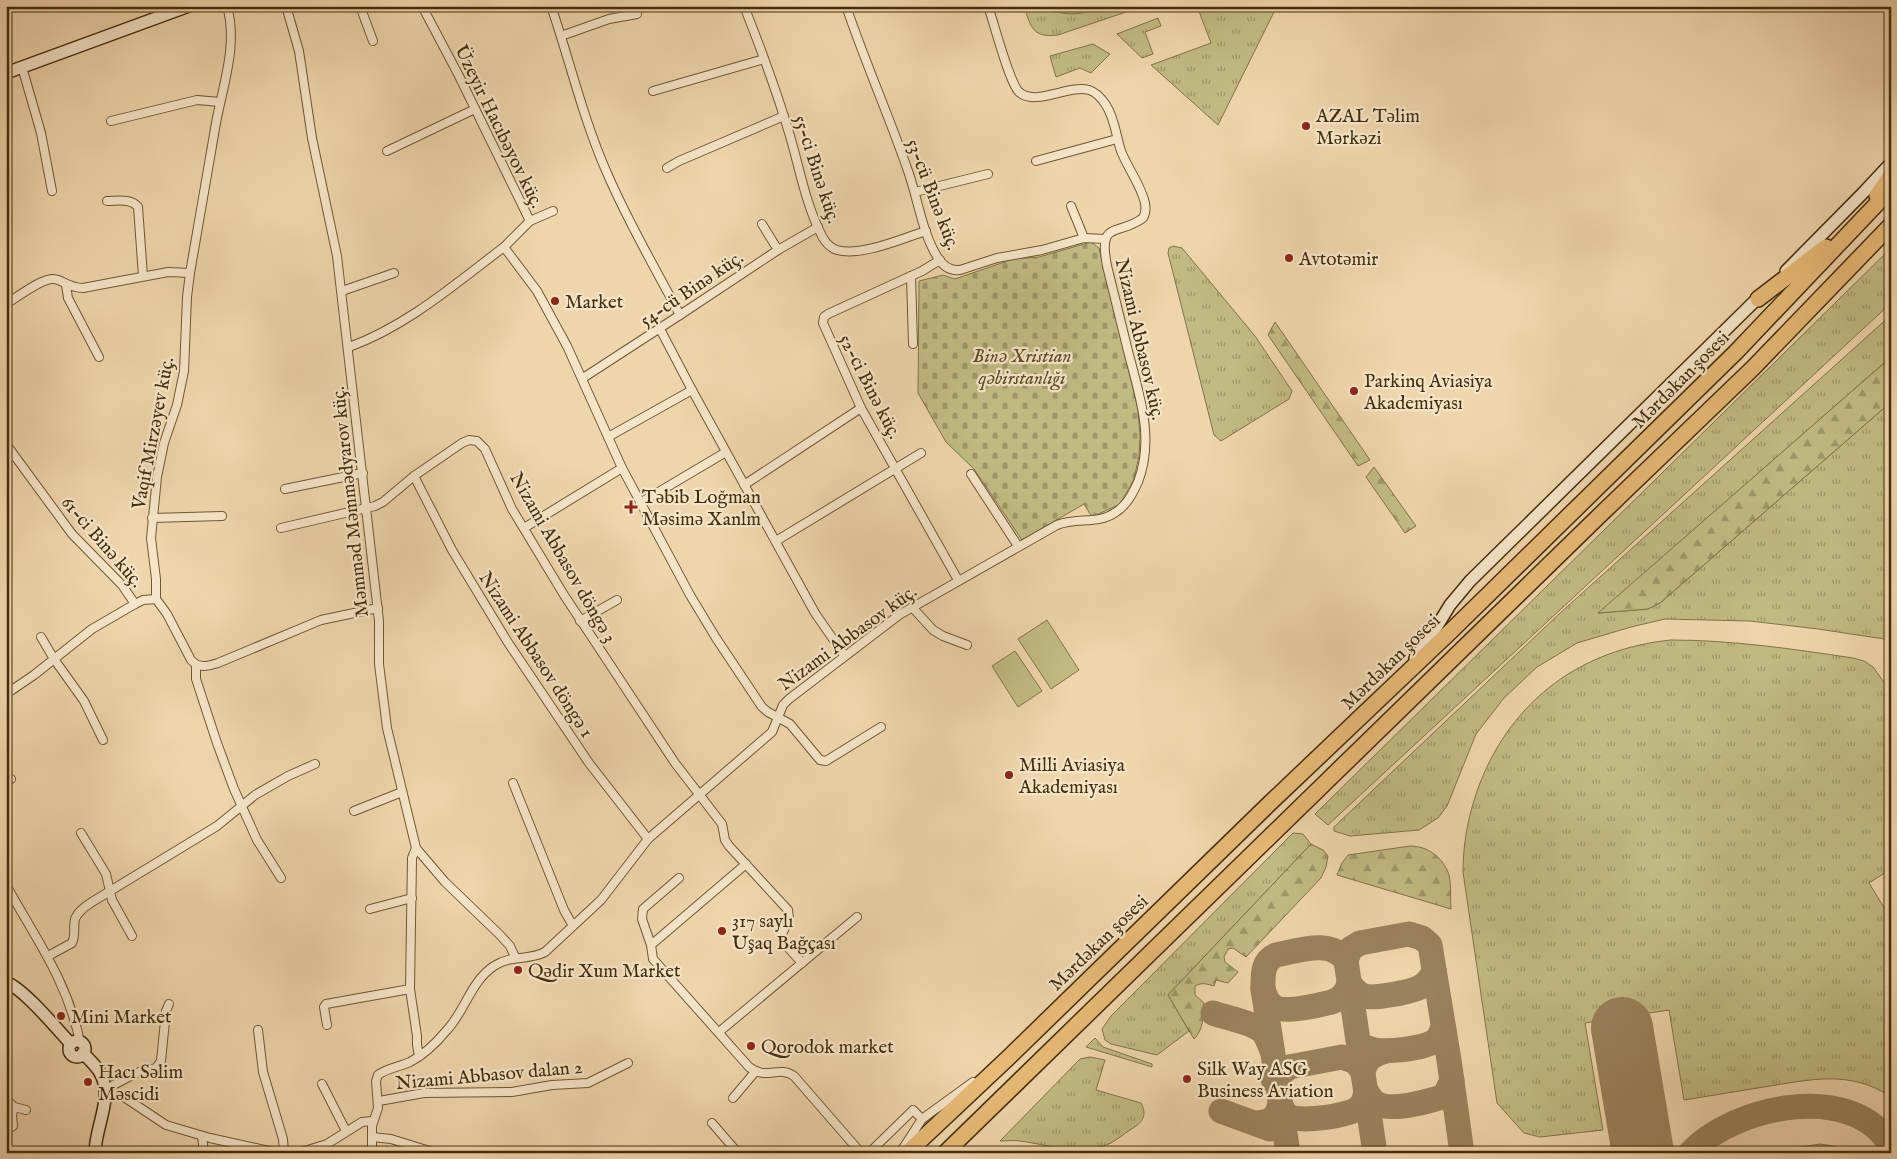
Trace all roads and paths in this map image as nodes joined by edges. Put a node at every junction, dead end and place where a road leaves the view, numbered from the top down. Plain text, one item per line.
1 (226, 6) edge
2 (286, 6) edge
3 (360, 6) edge
4 (422, 6) edge
5 (551, 6) edge
6 (744, 6) edge
7 (846, 6) edge
8 (988, 6) edge
9 (184, 7) edge
10 (637, 14) dead end
11 (561, 36) junction
12 (373, 41) dead end
13 (764, 59) junction
14 (22, 67) junction
15 (6, 73) edge
16 (654, 91) dead end
17 (220, 102) junction
18 (475, 109) junction
19 (784, 116) junction
20 (111, 121) dead end
21 (1117, 139) junction
22 (387, 151) dead end
23 (1036, 161) dead end
24 (1891, 163) edge
25 (667, 168) dead end
26 (988, 174) dead end
27 (1891, 176) edge
28 (1891, 189) edge
29 (52, 191) dead end
30 (914, 192) junction
31 (107, 201) dead end
32 (1071, 206) dead end
33 (553, 210) dead end
34 (1862, 220) junction
35 (530, 221) junction
36 (762, 224) dead end
37 (1891, 225) edge
38 (818, 227) junction
39 (926, 231) junction
40 (1084, 238) junction
41 (1105, 239) junction
42 (504, 247) junction
43 (778, 250) junction
44 (940, 260) junction
45 (190, 273) junction
46 (394, 273) dead end
47 (144, 276) junction
48 (911, 276) junction
49 (66, 285) junction
50 (342, 291) junction
51 (1758, 299) junction
52 (6, 304) edge
53 (680, 316) junction
54 (660, 329) junction
55 (913, 344) dead end
56 (349, 347) junction
57 (99, 357) dead end
58 (583, 378) junction
59 (692, 390) junction
60 (861, 408) junction
61 (608, 437) junction
62 (6, 444) edge
63 (726, 452) junction
64 (921, 453) dead end
65 (622, 468) junction
66 (895, 468) junction
67 (363, 473) junction
68 (971, 474) dead end
69 (414, 476) junction
70 (744, 485) junction
71 (285, 489) dead end
72 (640, 503) junction
73 (368, 508) junction
74 (222, 516) dead end
75 (152, 518) junction
76 (281, 528) dead end
77 (524, 528) junction
78 (776, 541) junction
79 (1018, 546) junction
80 (958, 580) junction
81 (156, 599) junction
82 (617, 600) dead end
83 (135, 604) junction
84 (912, 607) junction
85 (378, 608) junction
86 (580, 621) junction
87 (41, 637) dead end
88 (967, 644) dead end
89 (844, 655) junction
90 (54, 659) junction
91 (196, 665) junction
92 (6, 694) edge
93 (1378, 700) junction
94 (778, 718) junction
95 (882, 727) dead end
96 (103, 740) dead end
97 (315, 764) dead end
98 (514, 783) dead end
99 (402, 792) junction
100 (700, 795) junction
101 (242, 804) junction
102 (354, 811) dead end
103 (81, 833) dead end
104 (648, 839) junction
105 (416, 848) junction
106 (746, 864) junction
107 (281, 878) dead end
108 (679, 878) dead end
109 (6, 884) edge
110 (111, 890) junction
111 (412, 898) junction
112 (370, 909) dead end
113 (857, 917) dead end
114 (573, 926) junction
115 (132, 936) dead end
116 (651, 945) junction
117 (48, 956) junction
118 (515, 957) junction
119 (802, 963) junction
120 (6, 982) edge
121 (410, 989) junction
122 (169, 1004) dead end
123 (327, 1025) dead end
124 (258, 1030) dead end
125 (719, 1032) junction
126 (78, 1047) junction
127 (420, 1056) junction
128 (1008, 1058) junction
129 (628, 1063) dead end
130 (755, 1072) junction
131 (322, 1084) dead end
132 (106, 1089) junction
133 (733, 1098) dead end
134 (6, 1099) edge
135 (379, 1101) junction
136 (14, 1107) junction
137 (26, 1110) dead end
138 (922, 1119) junction
139 (372, 1121) junction
140 (712, 1123) dead end
141 (6, 1130) edge
142 (346, 1131) junction
143 (202, 1136) junction
144 (372, 1137) junction
145 (95, 1153) edge
146 (204, 1153) edge
147 (278, 1153) edge
148 (284, 1153) edge
149 (298, 1153) edge
150 (372, 1153) edge
151 (436, 1153) edge
152 (738, 1153) edge
153 (861, 1153) edge
154 (869, 1153) edge
155 (900, 1153) edge
156 (907, 1153) edge
157 (944, 1153) edge

1 - 17 street, Vaqif Mirzəyev küç.
2 - 50 street, Məmməd Məmmədyarov küç.
3 - 12 street
4 - 18 street, Üzeyir Hacıbəyov küç.
5 - 11 street
6 - 13 street, 55-ci Binə küç.
7 - 30 street, 53-cü Binə küç.
8 - 21 street
9 - 14 street
10 - 11 street
11 - 53 street
13 - 16 street
13 - 19 street, 55-ci Binə küç.
14 - 15 street
14 - 29 street
17 - 20 street
17 - 45 street, Vaqif Mirzəyev küç.
18 - 22 street
18 - 35 street, Üzeyir Hacıbəyov küç.
19 - 25 street
19 - 38 street, 55-ci Binə küç.
21 - 23 street
21 - 41 street
24 - 51 street
26 - 30 street
27 - 34 highway
28 - 34 highway, Mərdəkan şosesi
30 - 39 street, 53-cü Binə küç.
31 - 47 street
32 - 40 street
33 - 35 street
34 - 51 highway
34 - 93 highway, Mərdəkan şosesi
35 - 42 street, Üzeyir Hacıbəyov küç.
36 - 43 street
37 - 157 highway
38 - 39 street, 55-ci Binə küç.
38 - 43 street, 54-cü Binə küç.
39 - 44 street, 53-cü Binə küç.
40 - 41 street, 53-cü Binə küç.
40 - 44 street, 53-cü Binə küç.
41 - 79 street, Nizami Abbasov küç.
42 - 56 street, Üzeyir Hacıbəyov küç.
42 - 58 street
43 - 53 street, 54-cü Binə küç.
44 - 48 street, 52-ci Binə küç.
45 - 47 street
45 - 75 street, Vaqif Mirzəyev küç.
46 - 50 street
47 - 49 street
48 - 55 street
48 - 60 street, 52-ci Binə küç.
49 - 52 street
49 - 57 street
50 - 56 street, Məmməd Məmmədyarov küç.
51 - 93 street
53 - 54 street, 54-cü Binə küç.
54 - 58 street, 54-cü Binə küç.
54 - 59 street
56 - 67 street, Məmməd Məmmədyarov küç.
58 - 61 street
59 - 61 street
59 - 63 street
60 - 66 street, 52-ci Binə küç.
60 - 70 street
61 - 65 street
62 - 83 street, 61-ci Binə küç.
63 - 70 street
63 - 72 street
64 - 66 street
65 - 72 street
65 - 77 street
66 - 78 street
66 - 80 street, 52-ci Binə küç.
67 - 71 street
67 - 73 street, Məmməd Məmmədyarov küç.
68 - 79 street
69 - 73 street, Nizami Abbasov döngə 3
69 - 77 street, Nizami Abbasov döngə 3
69 - 104 street, Nizami Abbasov döngə 1
70 - 78 street
72 - 94 street
73 - 76 street, Nizami Abbasov döngə 3
73 - 85 street, Məmməd Məmmədyarov küç.
74 - 75 street
75 - 81 street, Vaqif Mirzəyev küç.
77 - 86 street, Nizami Abbasov döngə 3
78 - 89 street
79 - 80 street, Nizami Abbasov küç.
80 - 84 street, Nizami Abbasov küç.
81 - 83 street
81 - 91 street
82 - 86 street
83 - 90 street, 61-ci Binə küç.
84 - 88 street
84 - 89 street, Nizami Abbasov küç.
85 - 91 street
85 - 99 street, Məmməd Məmmədyarov küç.
86 - 100 street, Nizami Abbasov döngə 3
87 - 90 street
89 - 94 street, Nizami Abbasov küç.
90 - 92 street, 61-ci Binə küç.
90 - 96 street
91 - 101 street
93 - 128 highway, Mərdəkan şosesi
94 - 95 street
94 - 100 street, Nizami Abbasov küç.
97 - 101 street
98 - 114 street
99 - 102 street
99 - 105 street, Məmməd Məmmədyarov küç.
100 - 104 street, Nizami Abbasov küç.
100 - 106 street, Nizami Abbasov döngə 3
101 - 107 street
101 - 110 street
103 - 110 street
104 - 114 street, Nizami Abbasov küç.
105 - 111 street
105 - 118 street, Məmməd Məmmədyarov küç.
106 - 116 street
106 - 119 street, Nizami Abbasov döngə 3
108 - 116 street
109 - 117 street
110 - 115 street
110 - 117 street
111 - 112 street
111 - 121 street
113 - 119 street
114 - 118 street, Nizami Abbasov küç.
116 - 125 street
117 - 126 street
118 - 127 street, Nizami Abbasov küç.
119 - 125 street
120 - 126 street
121 - 123 street
121 - 127 street
122 - 132 street
124 - 148 street
125 - 130 street
126 - 132 street
127 - 135 street, Nizami Abbasov küç.
128 - 138 street
128 - 156 highway, Mərdəkan şosesi
129 - 135 street, Nizami Abbasov dalan 2
130 - 133 street
130 - 153 street
131 - 142 street
132 - 143 street
132 - 145 street
134 - 136 street
135 - 139 street, Nizami Abbasov küç.
136 - 137 street
136 - 141 street
138 - 154 street
138 - 155 street
139 - 142 street
139 - 144 street, Nizami Abbasov küç.
140 - 152 street
142 - 149 street
143 - 146 street
143 - 147 street
144 - 150 street, Nizami Abbasov küç.
144 - 151 street

